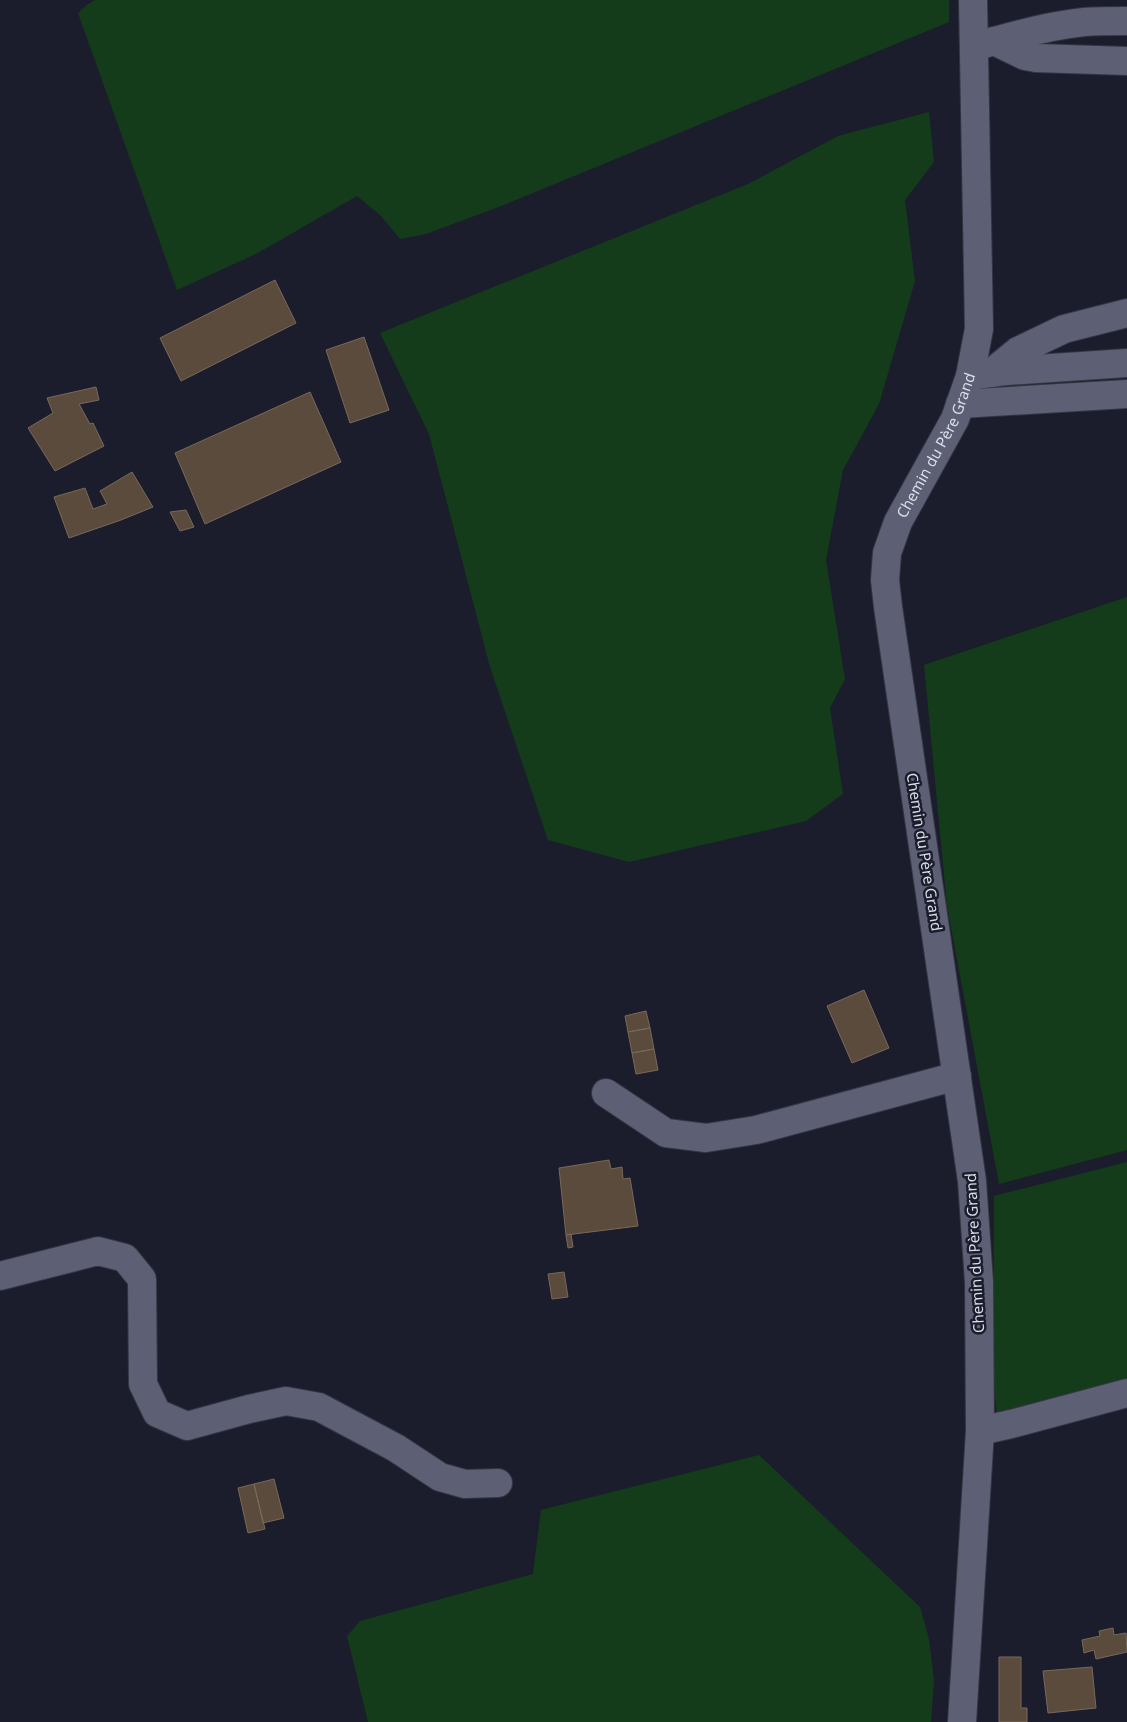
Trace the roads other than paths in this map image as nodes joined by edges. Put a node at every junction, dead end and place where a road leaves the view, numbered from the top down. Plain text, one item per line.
1 (973, 0) edge
2 (1127, 21) edge
3 (984, 44) junction
4 (1127, 61) edge
5 (1127, 313) edge
6 (1127, 362) edge
7 (980, 375) junction
8 (1127, 394) edge
9 (960, 404) junction
10 (957, 1076) junction
11 (606, 1094) dead end
12 (0, 1276) edge
13 (1127, 1393) edge
14 (980, 1431) junction
15 (498, 1482) dead end
16 (962, 1722) edge

1 - 3 street, Chemin du Père Grand
2 - 3 street
3 - 4 street
3 - 7 street, Chemin du Père Grand
5 - 7 street
6 - 7 street
7 - 9 street, Chemin du Père Grand
8 - 9 street
9 - 10 street, Chemin du Père Grand
10 - 11 street
10 - 14 street, Chemin du Père Grand
12 - 15 street
13 - 14 street
14 - 16 street, Chemin du Père Grand

